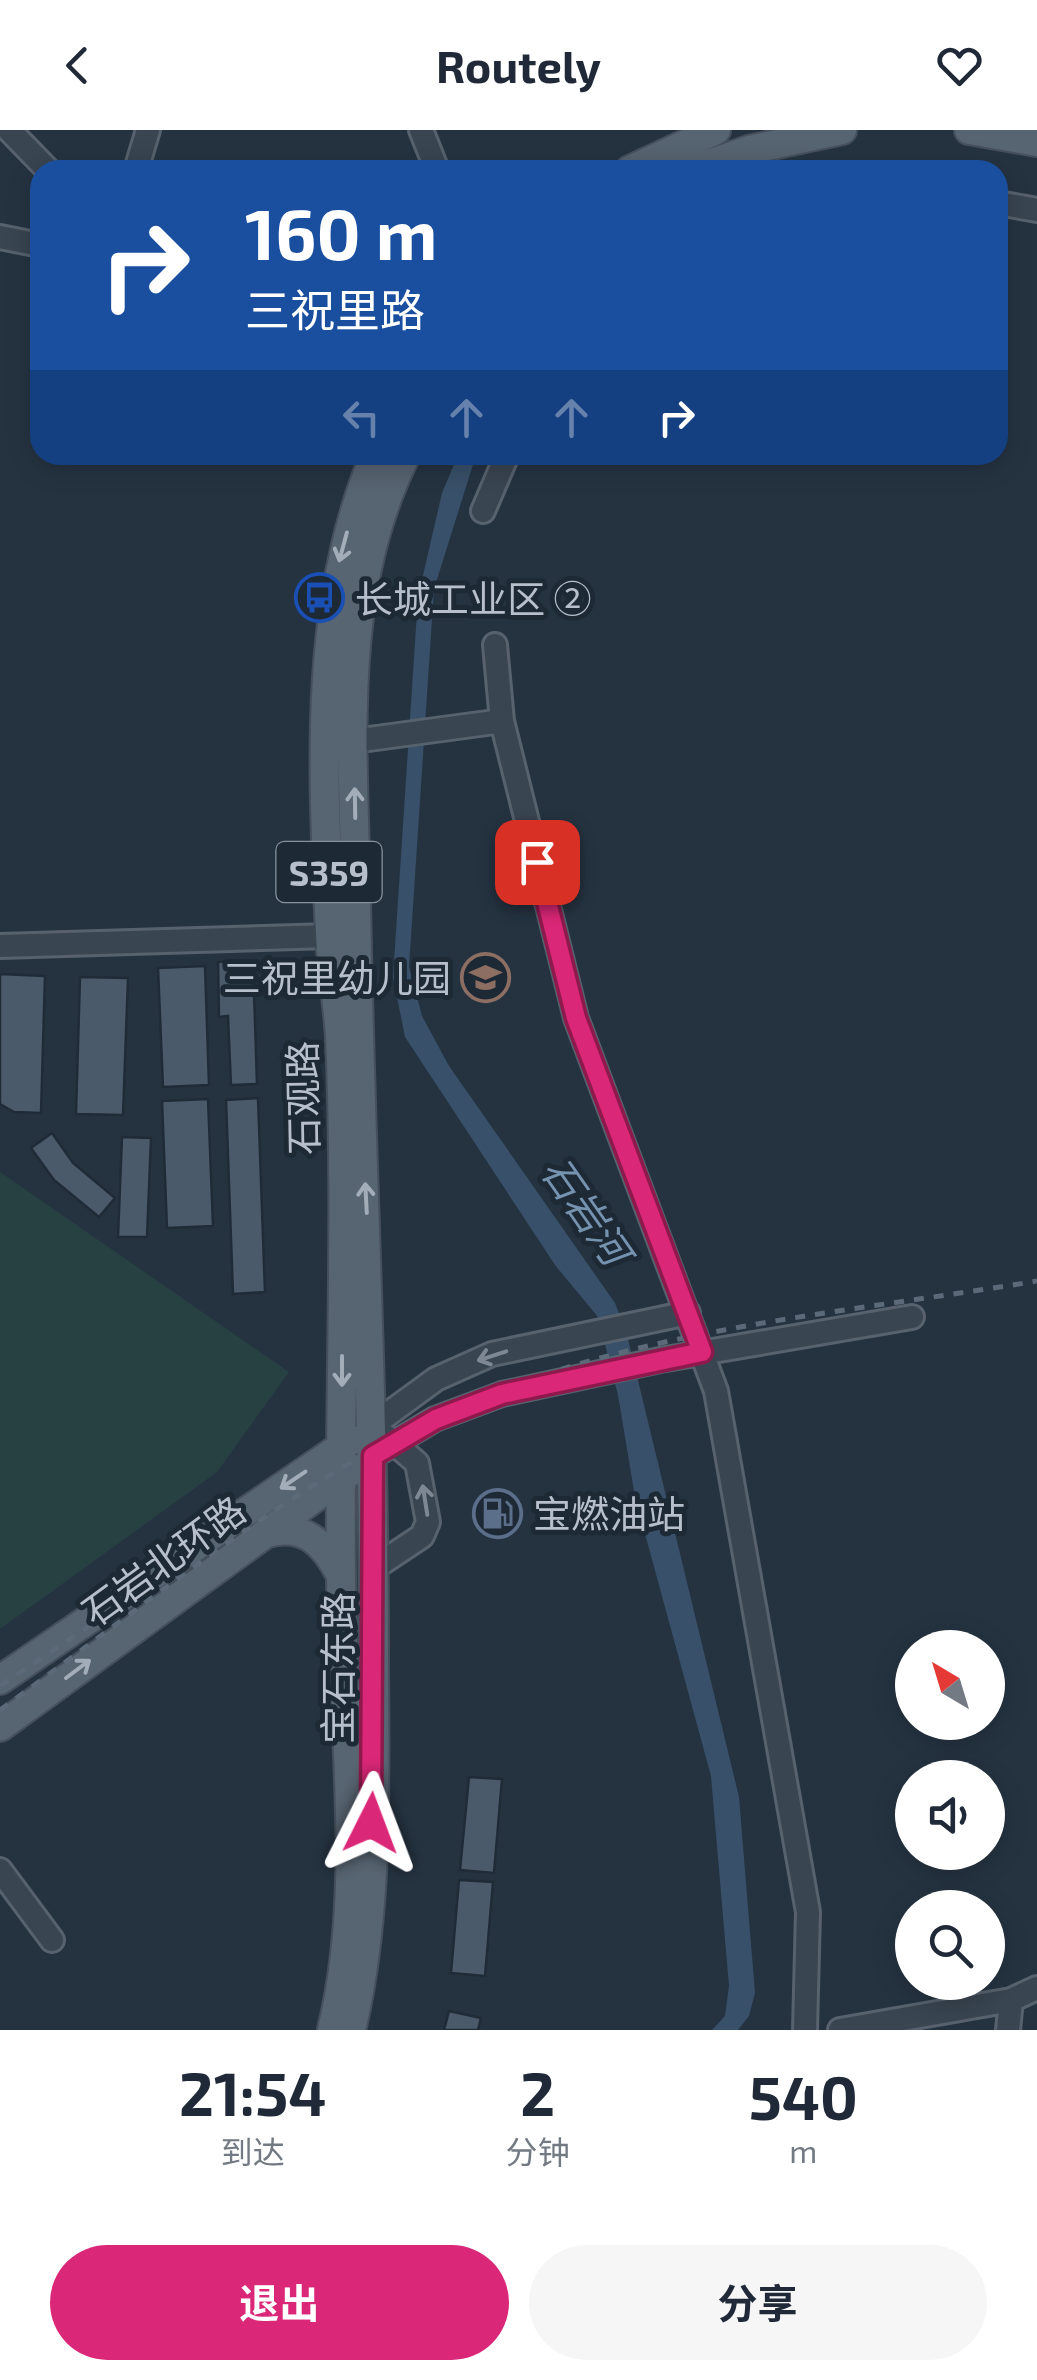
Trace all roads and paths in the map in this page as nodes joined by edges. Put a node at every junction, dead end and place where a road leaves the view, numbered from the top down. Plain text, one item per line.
1 (9, 130) edge
2 (148, 130) edge
3 (421, 130) edge
4 (716, 130) edge
5 (842, 130) edge
6 (969, 130) edge
7 (673, 138) edge
8 (1037, 142) edge
9 (38, 160) edge
10 (139, 160) edge
11 (434, 160) edge
12 (643, 160) edge
13 (752, 160) edge
14 (1008, 205) edge
15 (1037, 210) edge
16 (0, 234) edge
17 (30, 234) edge
18 (30, 242) edge
19 (370, 465) edge
20 (402, 465) edge
21 (503, 465) edge
22 (483, 510) dead end
23 (495, 645) dead end
24 (502, 720) junction
25 (354, 741) junction
26 (330, 936) junction
27 (0, 946) edge
28 (688, 1314) junction
29 (912, 1317) dead end
30 (702, 1352) junction
31 (373, 1425) junction
32 (342, 1446) junction
33 (384, 1450) junction
34 (342, 1477) junction
35 (258, 1536) junction
36 (374, 1568) junction
37 (341, 1576) junction
38 (0, 1680) edge
39 (0, 1728) edge
40 (0, 1870) edge
41 (52, 1940) dead end
42 (1037, 1988) edge
43 (1011, 2000) junction
44 (332, 2030) edge
45 (351, 2030) edge
46 (805, 2030) edge
47 (840, 2030) edge
48 (1008, 2030) edge

1 - 9 street
2 - 10 street
3 - 11 street
4 - 7 main road
5 - 13 main road
6 - 8 main road
7 - 12 main road
14 - 15 street
16 - 17 street
16 - 18 street
19 -> 26 main road, 石观路 / S359
20 - 25 main road, 石观路
21 - 22 street
23 - 24 street
24 - 25 street
24 - 28 street
31 -> 25 main road, 石观路
26 - 27 street
26 -> 32 main road, 石观路 / S359
28 - 30 street
28 -> 31 street
29 - 30 street
30 - 33 street
30 - 46 street
31 - 32 main road, 石岩北环路
31 - 33 main road, 宝石东路
32 - 34 main road, 宝石东路 / S359
32 -> 38 main road, 石岩北环路
33 - 34 main road, 石岩北环路
33 - 36 main road, 宝石东路
36 -> 33 street
34 - 35 main road, 石岩北环路
34 - 37 main road, 宝石东路 / S359
35 - 37 main road
39 -> 35 main road, 石岩北环路
36 - 45 main road, 宝石东路
37 - 44 main road, 宝石东路 / S359
40 - 41 street
42 - 43 street
43 - 47 street
43 - 48 street

